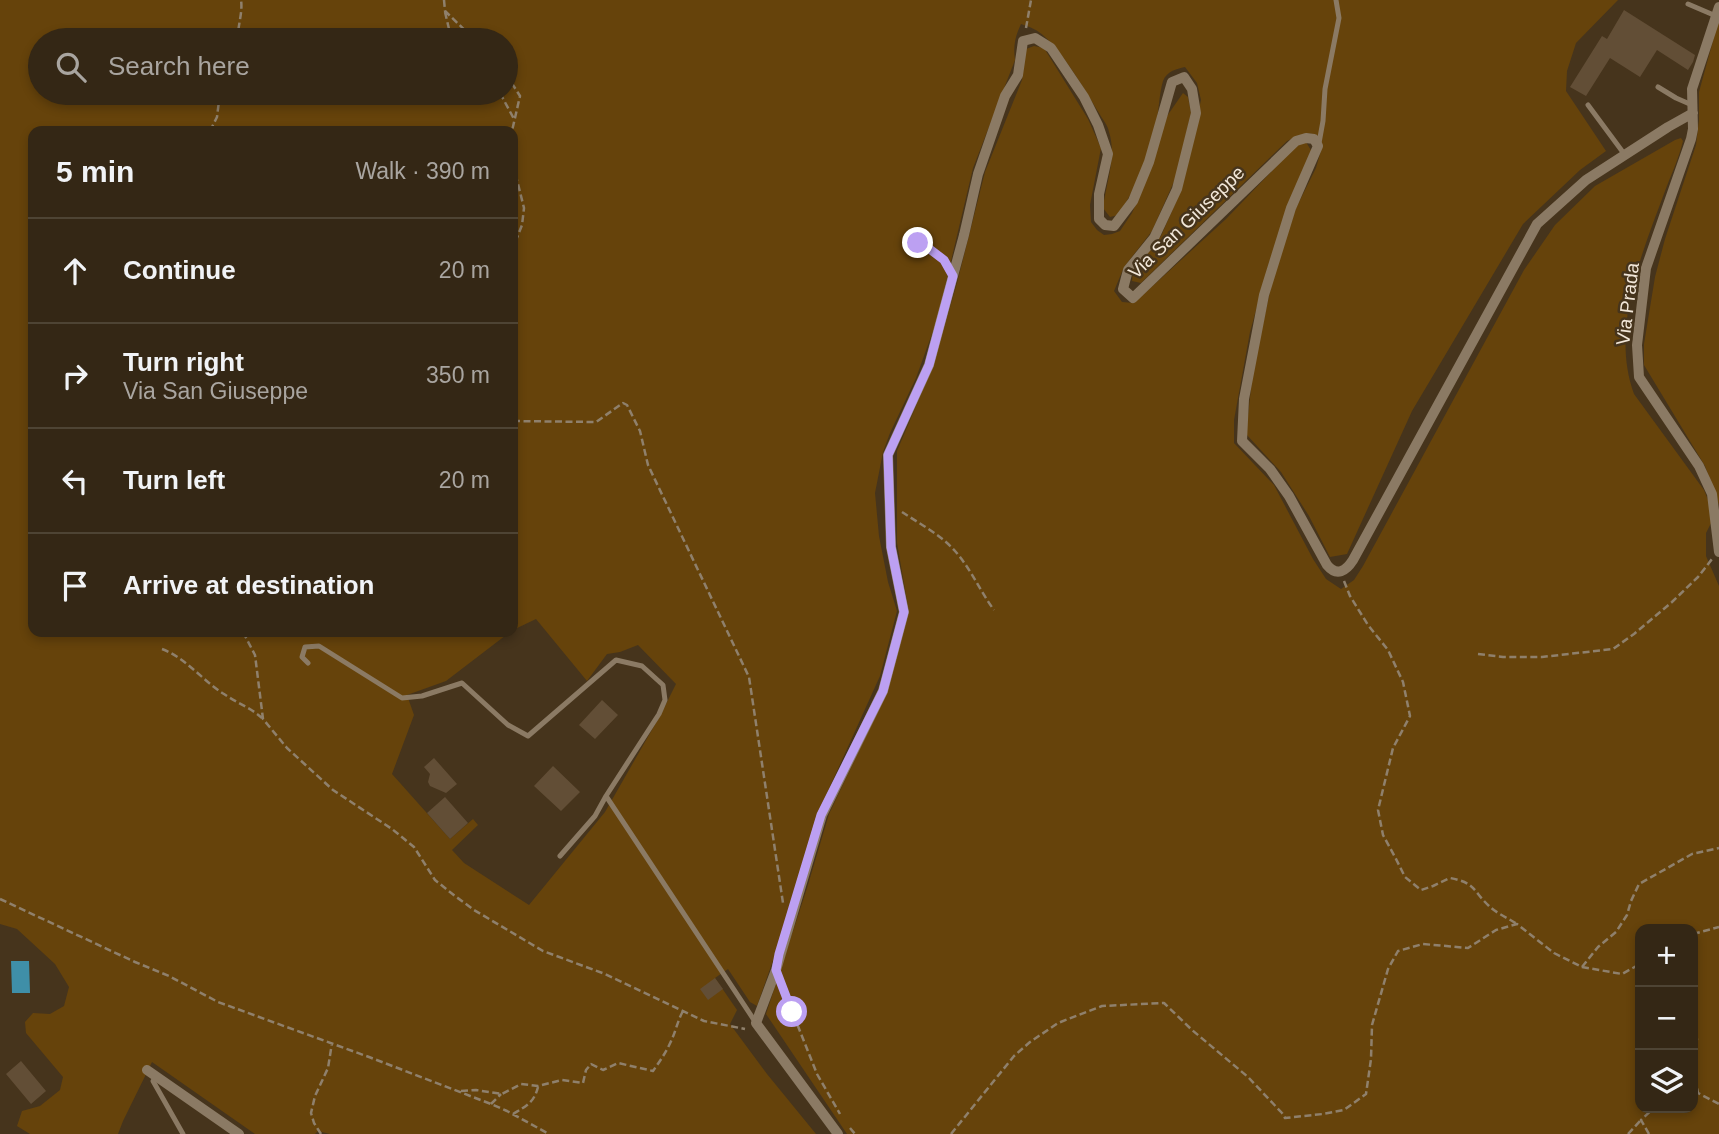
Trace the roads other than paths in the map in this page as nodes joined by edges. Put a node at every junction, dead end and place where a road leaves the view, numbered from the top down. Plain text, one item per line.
1 (1336, 0) edge
2 (1688, 4) dead end
3 (1718, 12) edge
4 (1658, 87) dead end
5 (1588, 105) dead end
6 (1693, 109) junction
7 (1318, 146) junction
8 (1625, 155) junction
9 (1718, 550) edge
10 (308, 663) dead end
11 (569, 686) dead end
12 (576, 694) junction
13 (606, 796) junction
14 (560, 856) dead end
15 (759, 1027) junction
16 (147, 1070) joint
17 (183, 1134) edge
18 (239, 1134) edge
19 (838, 1134) edge

1 - 7 lane
2 - 3 lane
3 - 6 street, Via Prada
4 - 6 lane
5 - 8 lane
6 - 8 street
6 - 9 street, Via Prada
7 - 8 street
7 - 15 street, Via San Giuseppe
10 - 12 lane
11 - 12 lane
12 - 13 lane
13 - 14 lane
13 - 15 lane
15 - 19 street
16 - 17 lane
16 - 18 street

